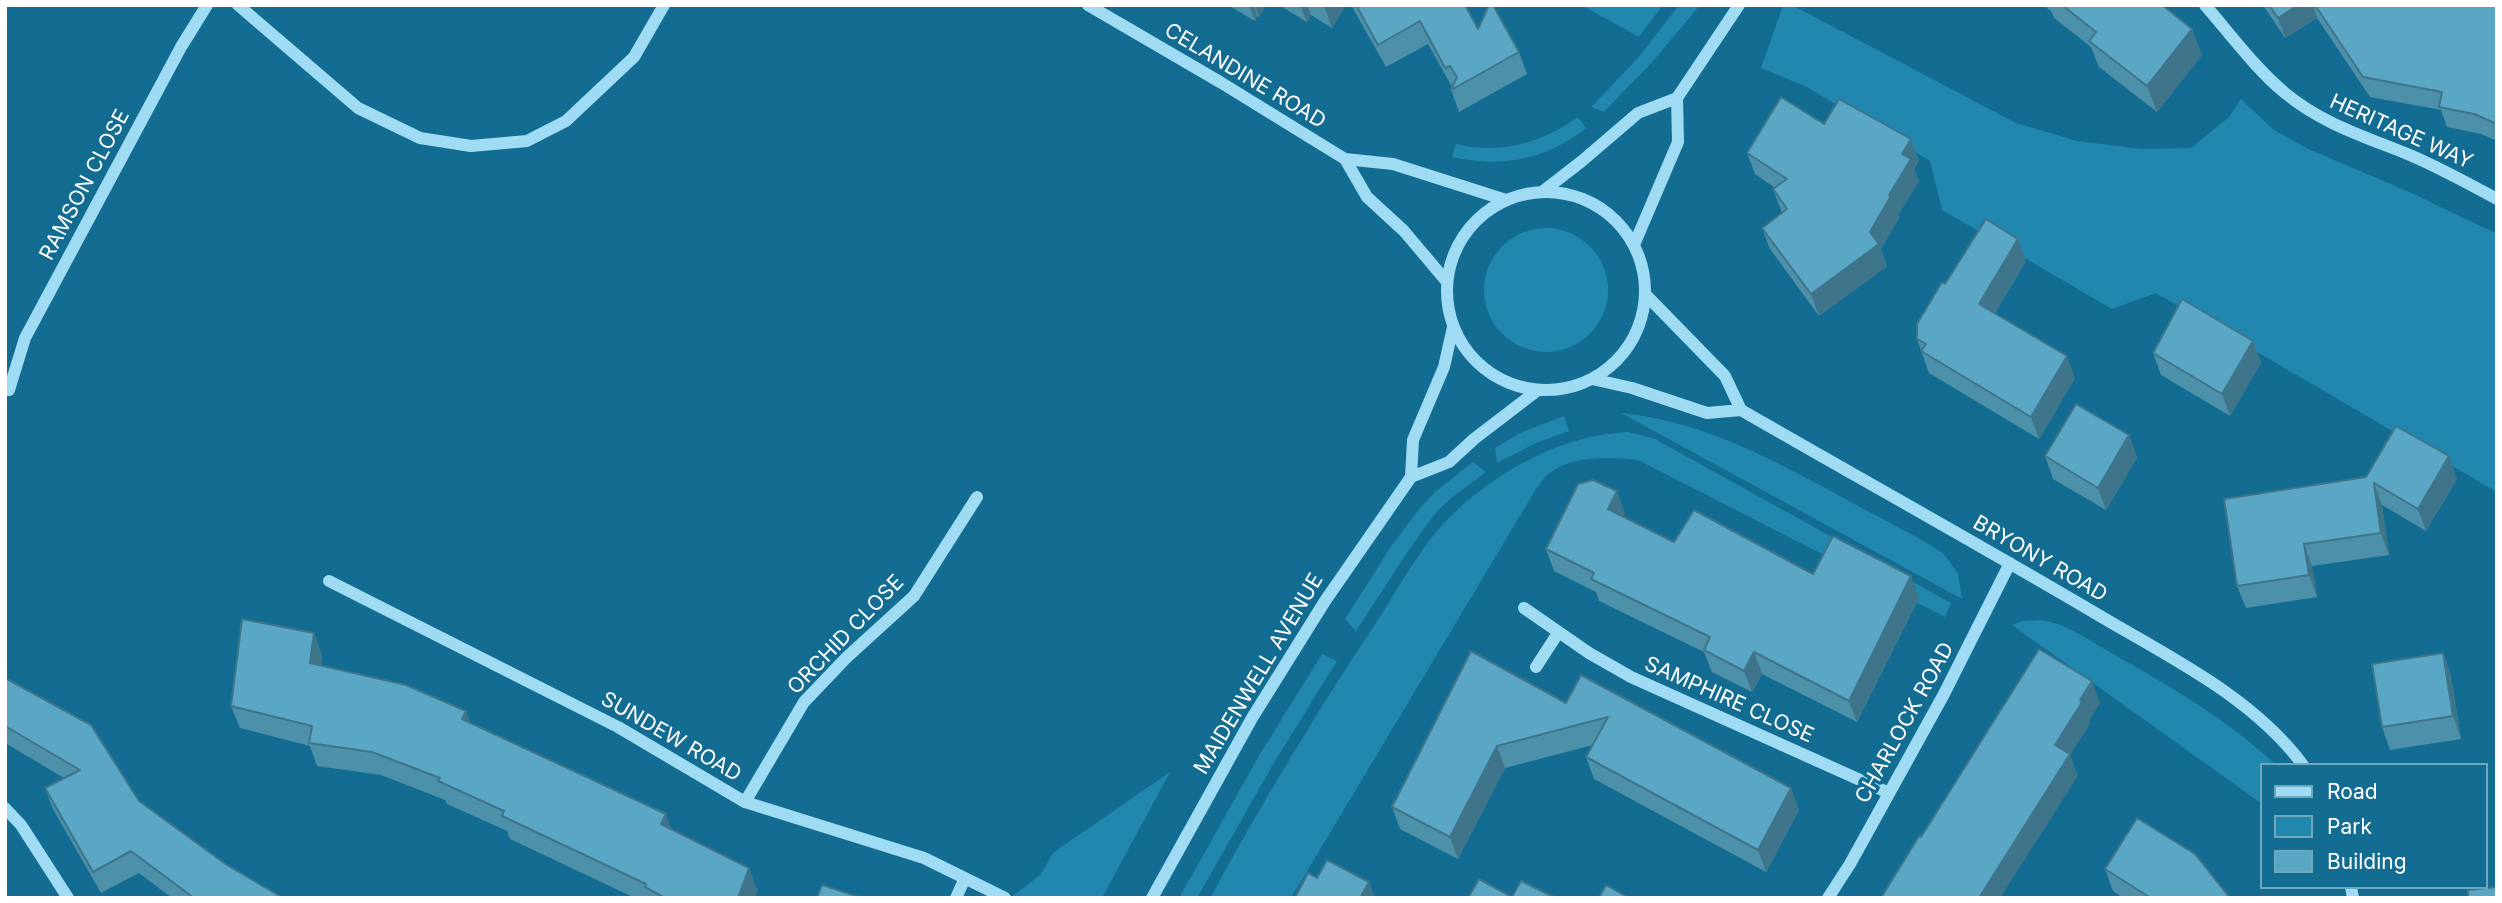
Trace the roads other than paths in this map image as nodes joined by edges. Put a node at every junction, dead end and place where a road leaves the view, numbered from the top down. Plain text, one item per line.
1 (207, 5) edge
2 (238, 5) edge
3 (664, 5) edge
4 (1088, 5) edge
5 (1738, 5) edge
6 (2205, 5) edge
7 (1677, 98) junction
8 (1345, 159) junction
9 (1542, 192) junction
10 (2497, 199) edge
11 (1506, 200) junction
12 (1634, 245) junction
13 (1447, 282) junction
14 (1646, 295) junction
15 (1453, 327) junction
16 (1592, 379) junction
17 (7, 390) edge
18 (1538, 390) junction
19 (1741, 410) junction
20 (1410, 477) junction
21 (977, 497) dead end
22 (2010, 563) junction
23 (329, 581) dead end
24 (1524, 608) dead end
25 (1558, 633) junction
26 (1536, 667) dead end
27 (2301, 763) edge
28 (1889, 793) junction
29 (745, 802) junction
30 (5, 808) edge
31 (965, 878) junction
32 (68, 898) edge
33 (956, 898) edge
34 (1005, 898) edge
35 (1152, 898) edge
36 (1828, 898) edge

1 - 17 street, RAMSON CLOSE
2 - 3 street
4 - 8 street, CELANDINE ROAD
5 - 7 street
6 - 10 street, HERITAGE WAY
7 - 9 street, MAIDENWELL AVENUE
7 - 12 street
8 - 11 street, CELANDINE ROAD
8 - 13 street, CELANDINE ROAD
9 - 11 street, MAIDENWELL AVENUE
9 - 12 street, MAIDENWELL AVENUE
11 - 13 street, MAIDENWELL AVENUE
12 - 14 street, MAIDENWELL AVENUE
13 - 15 street, MAIDENWELL AVENUE
14 - 16 street, MAIDENWELL AVENUE
14 - 19 street
15 - 18 street, MAIDENWELL AVENUE
15 - 20 street, MAIDENWELL AVENUE
16 - 18 street, MAIDENWELL AVENUE
16 - 19 street
18 - 20 street, MAIDENWELL AVENUE
19 - 22 street, BRYONY ROAD
20 - 35 street, MAIDENWELL AVENUE
21 - 29 street, ORCHID CLOSE
22 - 27 street, BRYONY ROAD
22 - 28 street, CHARLOCK ROAD
23 - 29 street, SUNDEW ROAD
24 - 25 street, SAMPHIRE CLOSE
25 - 26 street
25 - 28 street, SAMPHIRE CLOSE
28 - 36 street, CHARLOCK ROAD
29 - 31 street, SUNDEW ROAD
30 - 32 street
31 - 33 street
31 - 34 street, SUNDEW ROAD

